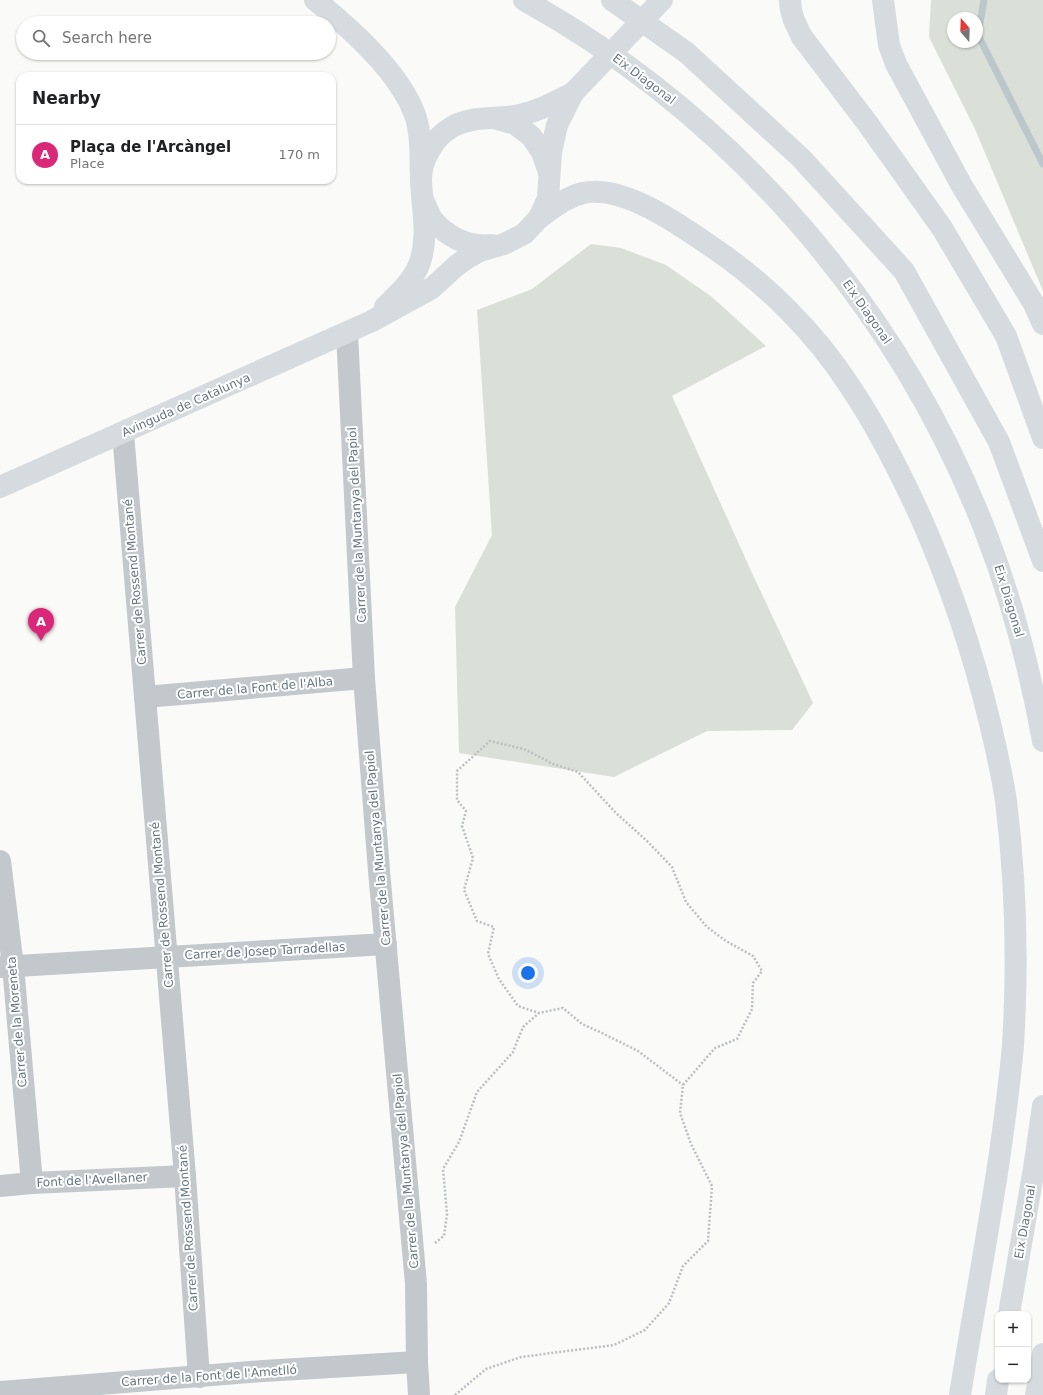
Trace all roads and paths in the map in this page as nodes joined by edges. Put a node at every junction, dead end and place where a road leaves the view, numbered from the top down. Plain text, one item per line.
1 (315, 0) edge
2 (524, 0) edge
3 (612, 0) edge
4 (662, 0) edge
5 (790, 0) edge
6 (883, 0) edge
7 (335, 16) edge
8 (336, 16) edge
9 (580, 86) junction
10 (492, 118) junction
11 (550, 176) junction
12 (422, 189) junction
13 (539, 218) junction
14 (504, 244) junction
15 (372, 321) junction
16 (1043, 324) edge
17 (347, 333) junction
18 (123, 433) junction
19 (1043, 438) edge
20 (0, 487) edge
21 (1043, 561) edge
22 (364, 678) junction
23 (145, 697) junction
24 (1043, 741) edge
25 (0, 861) edge
26 (386, 944) junction
27 (166, 957) junction
28 (6, 966) edge
29 (539, 1013) junction
30 (683, 1085) junction
31 (1043, 1106) edge
32 (185, 1176) junction
33 (32, 1183) junction
34 (0, 1186) edge
35 (414, 1257) junction
36 (1010, 1311) edge
37 (1043, 1354) edge
38 (417, 1362) junction
39 (199, 1377) junction
40 (998, 1383) edge
41 (0, 1392) edge
42 (419, 1395) edge
43 (455, 1395) edge
44 (960, 1395) edge
45 (996, 1395) edge
46 (1036, 1395) edge

1 - 7 main road
2 - 24 main road, Eix Diagonal
3 - 21 main road
4 - 9 main road
5 - 19 main road
6 - 16 main road
8 - 12 main road
9 - 10 main road
9 - 11 main road
10 - 11 main road
10 - 12 main road
11 - 13 main road
12 - 14 main road
12 - 15 main road
13 - 14 main road
13 - 44 main road
14 - 15 main road, Avinguda de Catalunya
15 - 17 main road, Avinguda de Catalunya
17 - 18 main road, Avinguda de Catalunya
17 - 22 street, Carrer de la Muntanya del Papiol
18 - 20 main road, Avinguda de Catalunya
18 - 23 street, Carrer de Rossend Montané
22 - 23 street, Carrer de la Font de l'Alba
22 - 26 street, Carrer de la Muntanya del Papiol
23 - 27 street, Carrer de Rossend Montané
25 - 28 street, Carrer de la Moreneta
26 - 27 street, Carrer de Josep Tarradellas
26 - 35 street, Carrer de la Muntanya del Papiol
27 - 28 street, Carrer de Josep Tarradellas
27 - 32 street, Carrer de Rossend Montané
28 - 33 street, Carrer de la Moreneta
29 - 30 path
29 - 30 path
29 - 35 path
30 - 43 path
31 - 36 main road, Eix Diagonal
32 - 33 street, Font de l'Avellaner
32 - 39 street, Carrer de Rossend Montané
33 - 34 street, Font de l'Avellaner
35 - 38 street, Carrer de la Muntanya del Papiol
37 - 46 main road
38 - 39 street, Carrer de la Font de l'Ametlló
38 - 42 street, Carrer de la Muntanya del Papiol
39 - 41 street, Carrer de la Font de l'Ametlló
40 - 45 main road

